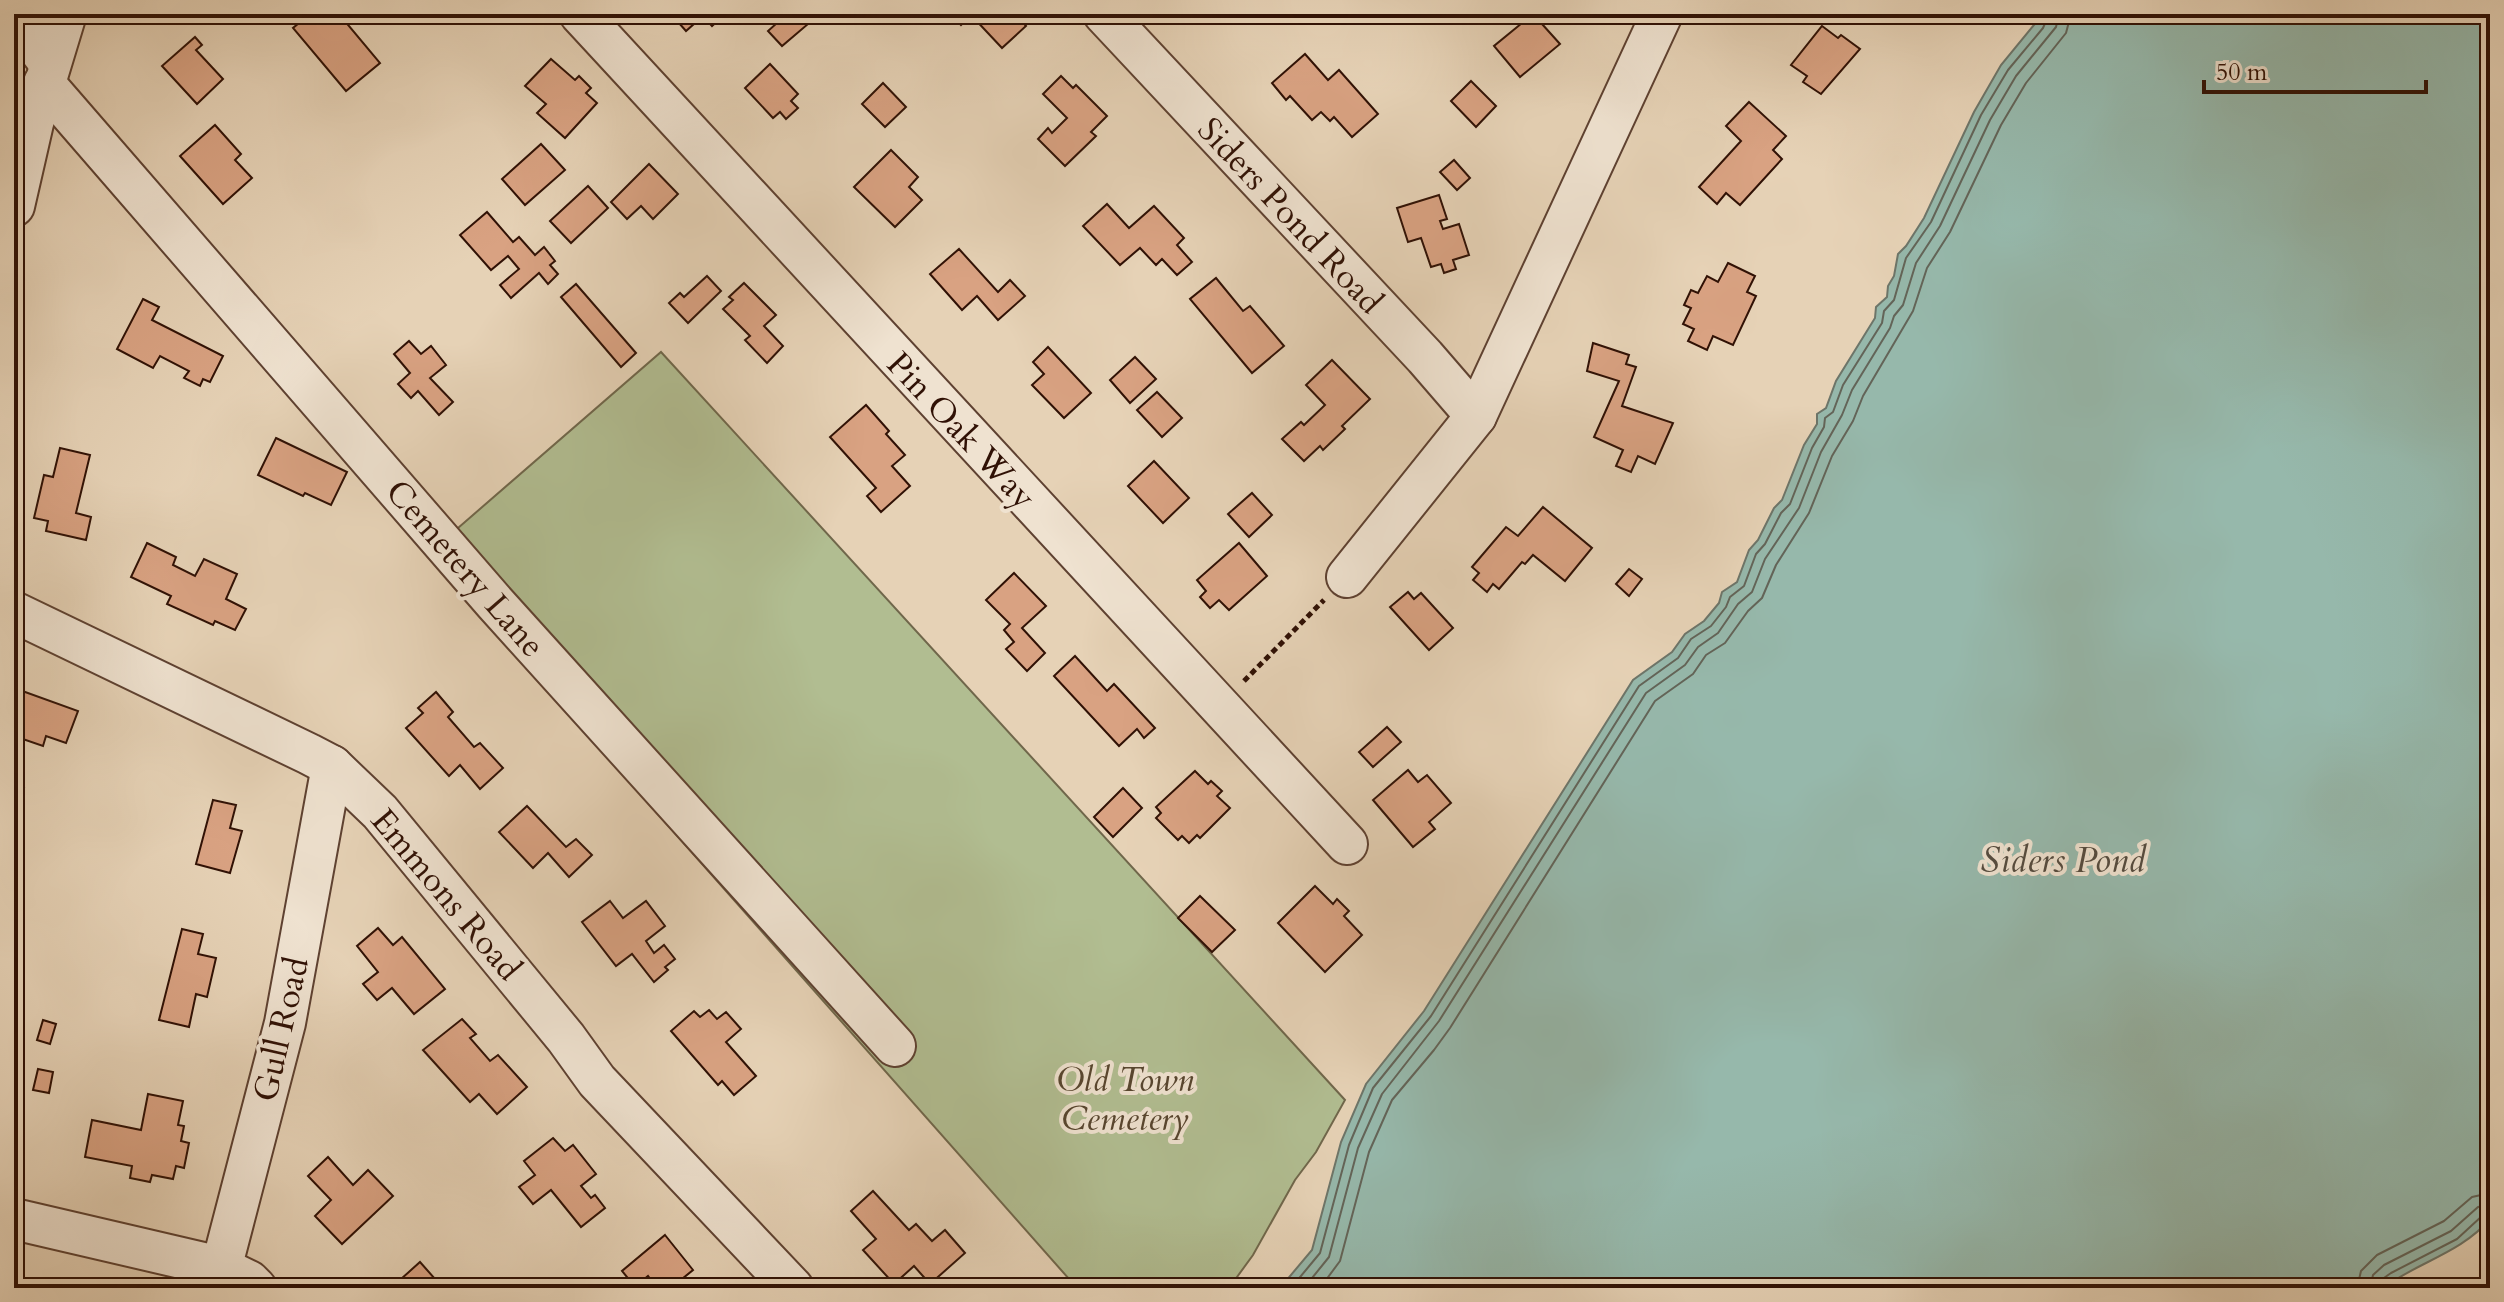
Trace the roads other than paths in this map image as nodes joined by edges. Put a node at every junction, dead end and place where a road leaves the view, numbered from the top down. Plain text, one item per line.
1 (66, 14) edge
2 (580, 14) edge
3 (1104, 14) edge
4 (14, 16) edge
5 (1645, 22) edge
6 (47, 74) junction
7 (14, 206) edge
8 (1476, 416) junction
9 (1347, 577) road end
10 (14, 612) edge
11 (332, 766) junction
12 (1347, 844) dead end
13 (895, 1046) dead end
14 (14, 1219) edge
15 (218, 1278) edge
16 (256, 1288) edge
17 (793, 1288) edge

1 - 6 street
2 - 12 street, Pin Oak Way
3 - 8 street, Siders Pond Road
4 - 6 street, Cemetery Lane
5 - 8 street
6 - 7 street
6 - 13 street, Cemetery Lane
8 - 9 street
10 - 11 street, Emmons Road
11 - 15 street, Gull Road
11 - 17 street, Emmons Road
14 - 15 street
15 - 16 street

